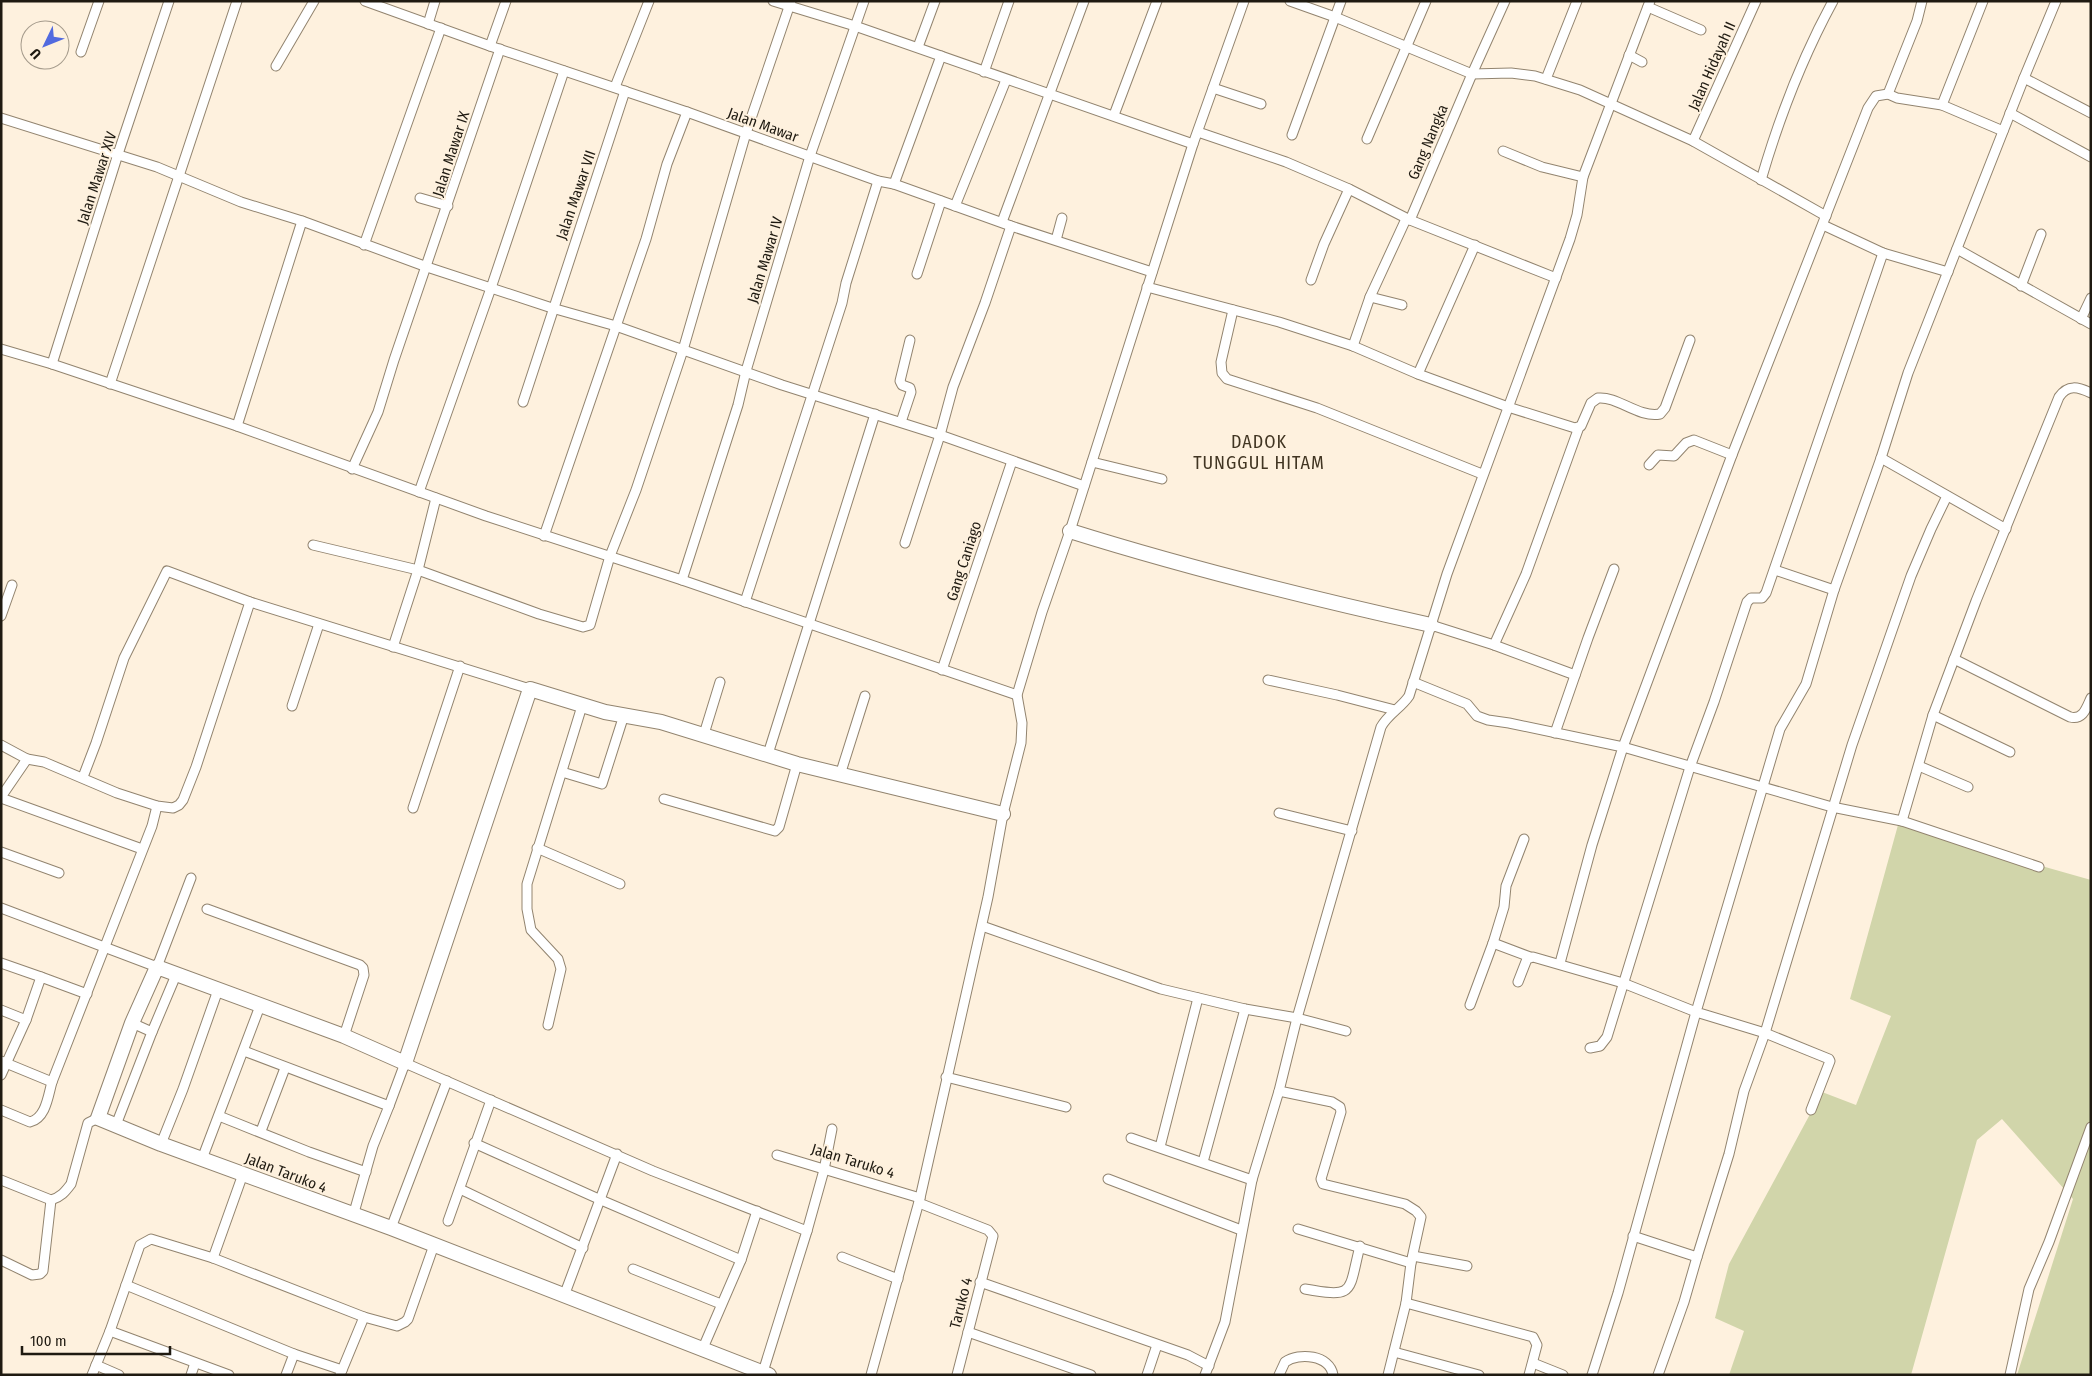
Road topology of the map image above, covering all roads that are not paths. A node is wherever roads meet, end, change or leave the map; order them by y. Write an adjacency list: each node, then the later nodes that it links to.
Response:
1 (99, 1): 37 (street)
2 (169, 1): 69 (street, Jalan Mawar XIV)
3 (237, 1): 72 (street)
4 (314, 1): 41 (street)
5 (365, 1): 29 (street, Jalan Mawar)
6 (435, 1): 29 (street)
7 (506, 1): 33 (street)
8 (650, 1): 48 (street)
9 (773, 1): 26 (street)
10 (864, 1): 30 (street, Jalan Mawar IV)
11 (935, 1): 34 (street)
12 (1009, 1): 43 (street)
13 (1084, 1): 51 (street)
14 (1157, 1): 59 (street)
15 (1244, 1): 49 (street)
16 (1290, 1): 28 (street)
17 (1341, 1): 28 (street)
18 (1426, 1): 35 (street)
19 (1506, 1): 44 (street, Gang Nangka)
20 (1577, 1): 46 (street)
21 (1756, 1): 66 (street, Jalan Hidayah II)
22 (1833, 1): 74 (street)
23 (1922, 1): 52 (street)
24 (1983, 1): 55 (street)
25 (2056, 1): 45 (street)
26 (791, 3): 30 (street); 63 (street)
27 (1649, 4): 32 (street); 38 (street)
28 (1335, 17): 35 (street); 64 (street)
29 (428, 24): 31 (street, Jalan Mawar)
30 (856, 26): 34 (street); 70 (street, Jalan Mawar IV)
31 (441, 28): 33 (street, Jalan Mawar); 89 (street)
32 (1702, 30)
33 (490, 46): 36 (street, Jalan Mawar)
34 (918, 47): 39 (street)
35 (1407, 47): 44 (street); 65 (street)
36 (500, 49): 42 (street, Jalan Mawar); 80 (street, Jalan Mawar IX)
37 (81, 52)
38 (1629, 55): 40 (street); 53 (street)
39 (941, 56): 43 (street); 76 (street)
40 (1642, 62)
41 (276, 66)
42 (564, 71): 48 (street, Jalan Mawar); 101 (street)
43 (984, 72): 47 (street)
44 (1472, 74): 46 (street); 83 (street, Gang Nangka)
45 (2024, 78): 57 (street); 58 (street)
46 (1546, 79): 53 (street)
47 (1006, 80): 51 (street); 81 (street)
48 (615, 88): 50 (street, Jalan Mawar)
49 (1213, 88): 54 (street); 61 (street)
50 (625, 91): 56 (street, Jalan Mawar); 105 (street, Jalan Mawar VII)
51 (1049, 94): 59 (street); 86 (street)
52 (1888, 94): 55 (street); 85 (street)
53 (1610, 102): 66 (street); 73 (street)
54 (1261, 104)
55 (1942, 105): 62 (street)
56 (687, 112): 63 (street, Jalan Mawar); 109 (street)
57 (2010, 113): 62 (street); 71 (street)
58 (2091, 113)
59 (1114, 114): 67 (street)
60 (1, 118): 69 (street)
61 (1198, 132): 67 (street); 77 (street)
62 (2004, 132): 91 (street)
63 (746, 133): 70 (street, Jalan Mawar); 114 (street)
64 (1292, 135)
65 (1367, 139)
66 (1693, 142): 74 (street)
67 (1193, 144): 94 (street)
68 (1503, 151): 73 (street)
69 (118, 154): 72 (street); 115 (street, Jalan Mawar XIV)
70 (810, 156): 75 (street, Jalan Mawar); 116 (street, Jalan Mawar IV)
71 (2091, 157)
72 (180, 177): 84 (street); 118 (street)
73 (1584, 177): 97 (street)
74 (1761, 180): 85 (street)
75 (878, 181): 76 (street, Jalan Mawar); 120 (street)
76 (894, 184): 79 (street, Jalan Mawar)
77 (1349, 189): 83 (street); 98 (street)
78 (420, 198): 80 (street)
79 (941, 200): 81 (street, Jalan Mawar); 96 (street)
80 (448, 206): 93 (street, Jalan Mawar IX)
81 (955, 206): 86 (street, Jalan Mawar)
82 (1062, 218): 88 (street)
83 (1408, 219): 90 (street); 102 (street, Gang Nangka)
84 (302, 221): 89 (street); 125 (street)
85 (1825, 221): 92 (street); 128 (street)
86 (1007, 224): 88 (street, Jalan Mawar); 127 (street)
87 (2041, 234): 99 (street)
88 (1056, 240): 94 (street, Jalan Mawar)
89 (364, 244): 93 (street)
90 (1475, 245): 97 (street); 117 (street)
91 (1957, 249): 95 (street); 99 (street)
92 (1883, 253): 95 (street); 148 (street)
93 (427, 267): 101 (street); 133 (street, Jalan Mawar IX)
94 (1152, 272): 100 (street)
95 (1948, 272): 129 (street)
96 (917, 274)
97 (1556, 278): 122 (street)
98 (1311, 280)
99 (2021, 286): 107 (street)
100 (1148, 287): 106 (street); 131 (street)
101 (491, 288): 105 (street); 137 (street)
102 (1370, 297): 104 (street); 112 (street, Gang Nangka)
103 (2091, 298): 107 (street)
104 (1402, 306)
105 (552, 308): 109 (street); 121 (street, Jalan Mawar VII)
106 (1233, 310): 112 (street); 134 (street)
107 (2081, 319): 108 (street)
108 (2091, 324)
109 (616, 326): 114 (street); 142 (street)
110 (910, 340): 124 (street)
111 (1690, 340): 126 (street)
112 (1353, 346): 117 (street)
113 (1, 349): 115 (street)
114 (683, 350): 116 (street); 145 (street)
115 (52, 364): 118 (street)
116 (746, 371): 120 (street); 149 (street, Jalan Mawar IV)
117 (1418, 374): 122 (street)
118 (110, 384): 125 (street)
119 (2091, 393): 140 (street)
120 (811, 394): 123 (street); 153 (street)
121 (522, 402)
122 (1508, 408): 126 (street); 134 (street)
123 (875, 414): 124 (street); 156 (street)
124 (901, 422): 127 (street)
125 (236, 426): 133 (street)
126 (1579, 427): 158 (street)
127 (940, 435): 130 (street); 143 (street)
128 (1732, 455): 132 (street); 179 (street)
129 (1881, 458): 138 (street); 151 (street)
130 (1012, 461): 136 (street); 162 (street, Gang Caniago)
131 (1092, 462): 135 (street); 136 (street)
132 (1649, 465)
133 (352, 468): 137 (street)
134 (1482, 474): 157 (street)
135 (1162, 479)
136 (1084, 486): 141 (street)
137 (419, 492): 139 (street)
138 (1947, 496): 140 (street); 194 (street)
139 (436, 498): 142 (street); 147 (street)
140 (2006, 529): 160 (street)
141 (1070, 531): 157 (street); 168 (street)
142 (544, 536): 145 (street)
143 (906, 543)
144 (313, 545): 147 (street)
145 (610, 556): 147 (street); 149 (street)
146 (1614, 569): 163 (street)
147 (418, 570): 159 (street)
148 (1776, 570): 151 (street); 185 (street)
149 (682, 580): 153 (street)
150 (12, 585): 154 (street)
151 (1834, 590): 189 (street)
152 (250, 602): 155 (street); 188 (street); 193 (street)
153 (745, 602): 156 (street)
154 (1, 616)
155 (319, 624): 159 (street); 171 (street)
156 (810, 624): 162 (street); 181 (street)
157 (1431, 625): 158 (street); 166 (street)
158 (1494, 645): 163 (street)
159 (393, 647): 161 (street)
160 (1954, 659): 170 (street); 175 (street)
161 (460, 666): 167 (street); 195 (street)
162 (942, 670): 168 (street)
163 (1575, 675): 176 (street)
164 (1268, 680): 173 (street)
165 (720, 682): 177 (street)
166 (1413, 682): 173 (street); 176 (street)
167 (530, 690): 172 (street); 240 (street)
168 (1016, 695): 197 (street)
169 (865, 696): 187 (street)
170 (2091, 698)
171 (292, 706)
172 (582, 706): 174 (street); 186 (street)
173 (1395, 710): 199 (street)
174 (624, 715): 177 (street); 186 (street)
175 (1933, 715): 180 (street); 184 (street)
176 (1555, 733): 179 (street)
177 (704, 734): 181 (street)
178 (1, 745): 182 (street)
179 (1623, 747): 185 (street); 215 (street)
180 (2010, 752)
181 (768, 754): 183 (street)
182 (27, 759): 188 (street); 191 (street)
183 (797, 764): 187 (street); 192 (street)
184 (1919, 766): 190 (street); 198 (street)
185 (1690, 767): 189 (street); 220 (street)
186 (562, 772): 202 (street)
187 (840, 775): 197 (street)
188 (83, 777): 193 (street)
189 (1762, 786): 194 (street); 228 (street)
190 (1968, 787)
191 (1, 798): 201 (street)
192 (664, 799)
193 (157, 806): 201 (street)
194 (1832, 807): 198 (street); 235 (street)
195 (414, 808)
196 (1279, 813): 199 (street)
197 (1003, 814): 210 (street)
198 (1902, 821): 204 (street)
199 (1352, 831): 229 (street)
200 (1524, 839): 211 (street)
201 (142, 848): 212 (street)
202 (537, 848): 207 (street); 232 (street)
203 (1, 852): 205 (street)
204 (2038, 867)
205 (59, 872)
206 (191, 878): 216 (street)
207 (620, 884)
208 (1, 908): 212 (street)
209 (208, 909): 236 (street)
210 (982, 926): 223 (street); 243 (street)
211 (1493, 943): 213 (street); 225 (street)
212 (105, 947): 216 (street); 222 (street)
213 (1530, 957): 215 (street); 219 (street)
214 (1, 963): 218 (street)
215 (1560, 964): 220 (street)
216 (157, 967): 217 (street); 231 (street)
217 (176, 975): 221 (street); 234 (street)
218 (41, 978): 222 (street); 230 (street)
219 (1518, 982)
220 (1623, 983): 228 (street); 237 (street)
221 (218, 990): 224 (street); 260 (street)
222 (88, 994): 244 (street)
223 (1198, 998): 226 (street); 261 (street)
224 (260, 1006): 236 (street); 238 (street)
225 (1470, 1006)
226 (1245, 1009): 229 (street); 265 (street)
227 (1, 1010): 230 (street)
228 (1696, 1012): 235 (street); 283 (street)
229 (1297, 1018): 233 (street); 246 (street)
230 (26, 1020): 239 (street)
231 (132, 1023): 234 (street); 253 (street)
232 (548, 1025)
233 (1346, 1031)
234 (152, 1032): 254 (street)
235 (1764, 1033): 251 (street); 288 (street)
236 (344, 1036): 240 (street)
237 (1590, 1048)
238 (244, 1051): 241 (street); 252 (street)
239 (4, 1062): 242 (street); 244 (street)
240 (405, 1063): 245 (street); 248 (street)
241 (285, 1068): 248 (street); 257 (street)
242 (1, 1075)
243 (946, 1077): 249 (street); 275 (street)
244 (52, 1082): 250 (street)
245 (447, 1082): 247 (street); 279 (street)
246 (1279, 1090): 271 (street); 293 (street)
247 (491, 1100): 259 (street); 262 (street)
248 (389, 1106): 267 (street)
249 (1066, 1106)
250 (1, 1110)
251 (1811, 1110)
252 (219, 1116): 257 (street); 264 (street)
253 (98, 1118): 254 (street, Jalan Taruko 4); 273 (street)
254 (116, 1125): 260 (street, Jalan Taruko 4)
255 (2091, 1127): 333 (street)
256 (832, 1129): 266 (street)
257 (261, 1131): 267 (street)
258 (1131, 1138): 261 (street)
259 (474, 1143): 272 (street); 274 (street)
260 (161, 1144): 264 (street, Jalan Taruko 4)
261 (1160, 1147): 265 (street)
262 (617, 1154): 274 (street); 276 (street)
263 (777, 1155): 266 (street, Jalan Taruko 4)
264 (202, 1159): 268 (street, Jalan Taruko 4)
265 (1203, 1162): 271 (street)
266 (824, 1170): 275 (street, Jalan Taruko 4); 282 (street)
267 (366, 1172): 277 (street)
268 (243, 1174): 277 (street, Jalan Taruko 4); 289 (street)
269 (1108, 1179): 281 (street)
270 (1, 1180): 273 (street)
271 (1252, 1180): 281 (street)
272 (460, 1189): 278 (street); 287 (street)
273 (52, 1200): 291 (street)
274 (601, 1200): 287 (street); 292 (street)
275 (920, 1201): 284 (street, Jalan Taruko 4); 296 (street)
276 (757, 1211): 282 (street); 292 (street)
277 (353, 1216): 279 (street, Jalan Taruko 4)
278 (448, 1221)
279 (391, 1228): 285 (street, Jalan Taruko 4)
280 (1298, 1229): 286 (street)
281 (1241, 1230): 313 (street)
282 (807, 1231): 315 (street)
283 (1633, 1236): 288 (street); 331 (street)
284 (993, 1238): 297 (street, Taruko 4)
285 (434, 1245): 300 (street, Jalan Taruko 4); 303 (street)
286 (1360, 1246): 293 (street); 299 (street)
287 (582, 1248): 300 (street)
288 (1697, 1257): 332 (street)
289 (213, 1258): 298 (street); 303 (street)
290 (842, 1258): 296 (street)
291 (1, 1260)
292 (741, 1260): 302 (street)
293 (1412, 1260): 294 (street); 301 (street)
294 (1467, 1266)
295 (632, 1269): 302 (street)
296 (898, 1279): 321 (street)
297 (980, 1282): 305 (street, Taruko 4); 306 (street)
298 (126, 1285): 304 (street); 309 (street)
299 (1305, 1288)
300 (564, 1296): 307 (street, Jalan Taruko 4)
301 (1406, 1303): 308 (street); 311 (street)
302 (721, 1304): 307 (street)
303 (364, 1317): 314 (street)
304 (110, 1331): 310 (street); 312 (street)
305 (968, 1332): 322 (street, Taruko 4); 323 (street)
306 (1157, 1345): 313 (street); 324 (street)
307 (704, 1348): 315 (street, Jalan Taruko 4)
308 (1394, 1352): 327 (street); 328 (street)
309 (294, 1354): 314 (street); 320 (street)
310 (195, 1363): 318 (street); 319 (street)
311 (1533, 1363): 329 (street); 330 (street)
312 (96, 1364): 316 (street); 317 (street)
313 (1207, 1370)
314 (341, 1372)
315 (766, 1374)
316 (92, 1375)
317 (119, 1375)
318 (191, 1375)
319 (229, 1375)
320 (286, 1375)
321 (871, 1375)
322 (957, 1375)
323 (1091, 1375)
324 (1147, 1375)
325 (1279, 1375): 326 (street)
326 (1333, 1375)
327 (1388, 1375)
328 (1479, 1375)
329 (1529, 1375)
330 (1563, 1375)
331 (1592, 1375)
332 (1658, 1375)
333 (2010, 1375)

